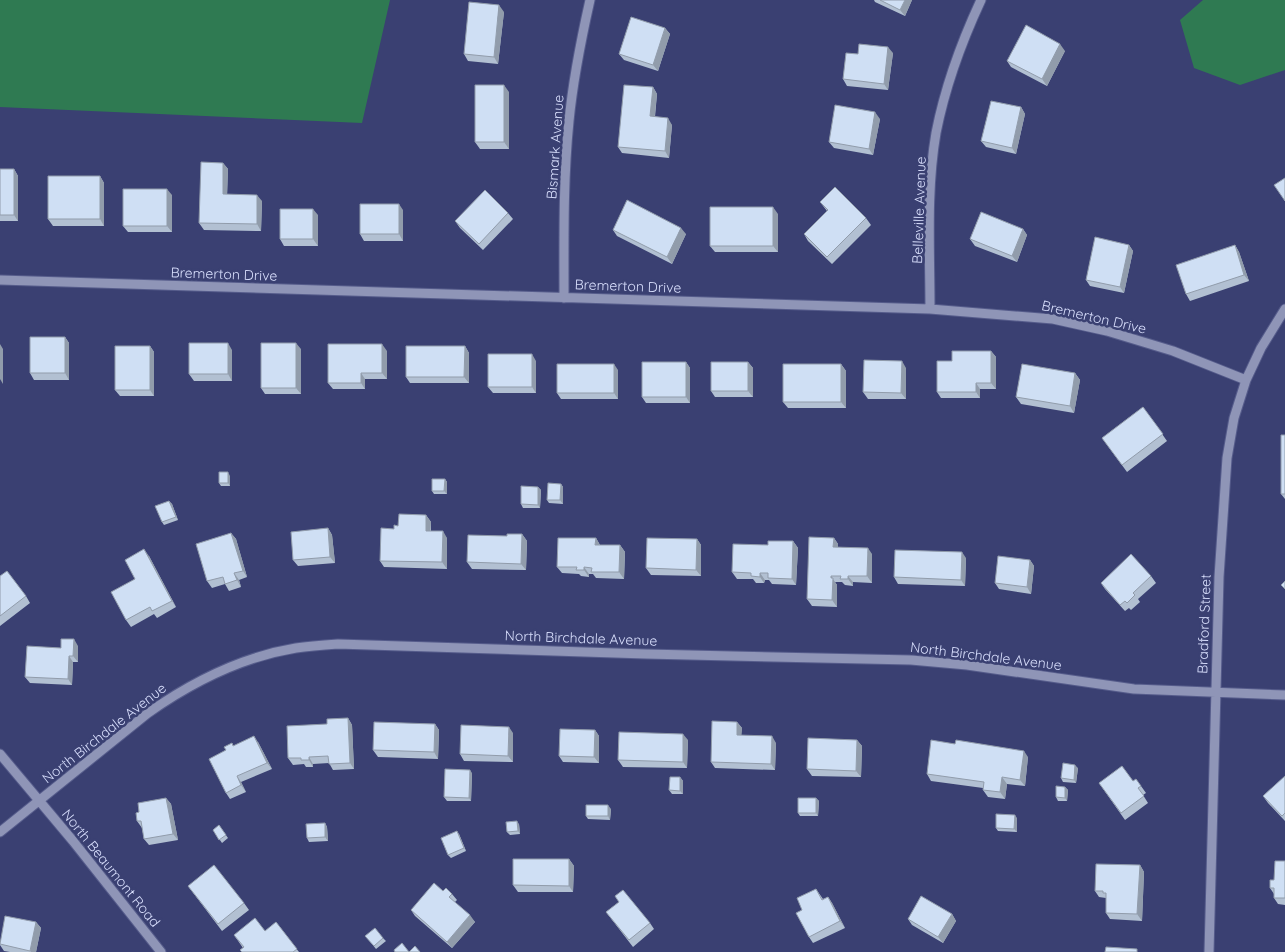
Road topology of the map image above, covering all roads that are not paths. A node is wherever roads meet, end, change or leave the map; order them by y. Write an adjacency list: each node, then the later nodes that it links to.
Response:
1 (590, 0): 4 (street, Bismark Avenue)
2 (981, 0): 5 (street, Belleville Avenue)
3 (0, 280): 4 (street, Bremerton Drive)
4 (564, 298): 5 (street, Bremerton Drive)
5 (930, 309): 7 (street, Bremerton Drive)
6 (1285, 309): 7 (street, Bradford Street)
7 (1246, 380): 8 (street, Bradford Street)
8 (1216, 692): 9 (street, North Birchdale Avenue); 11 (street, North Birchdale Avenue); 14 (street, Bradford Street)
9 (1285, 695)
10 (0, 754): 11 (street, North Beaumont Road)
11 (39, 800): 12 (street, North Birchdale Avenue); 13 (street, North Beaumont Road)
12 (0, 832)
13 (161, 952)
14 (1209, 952)

